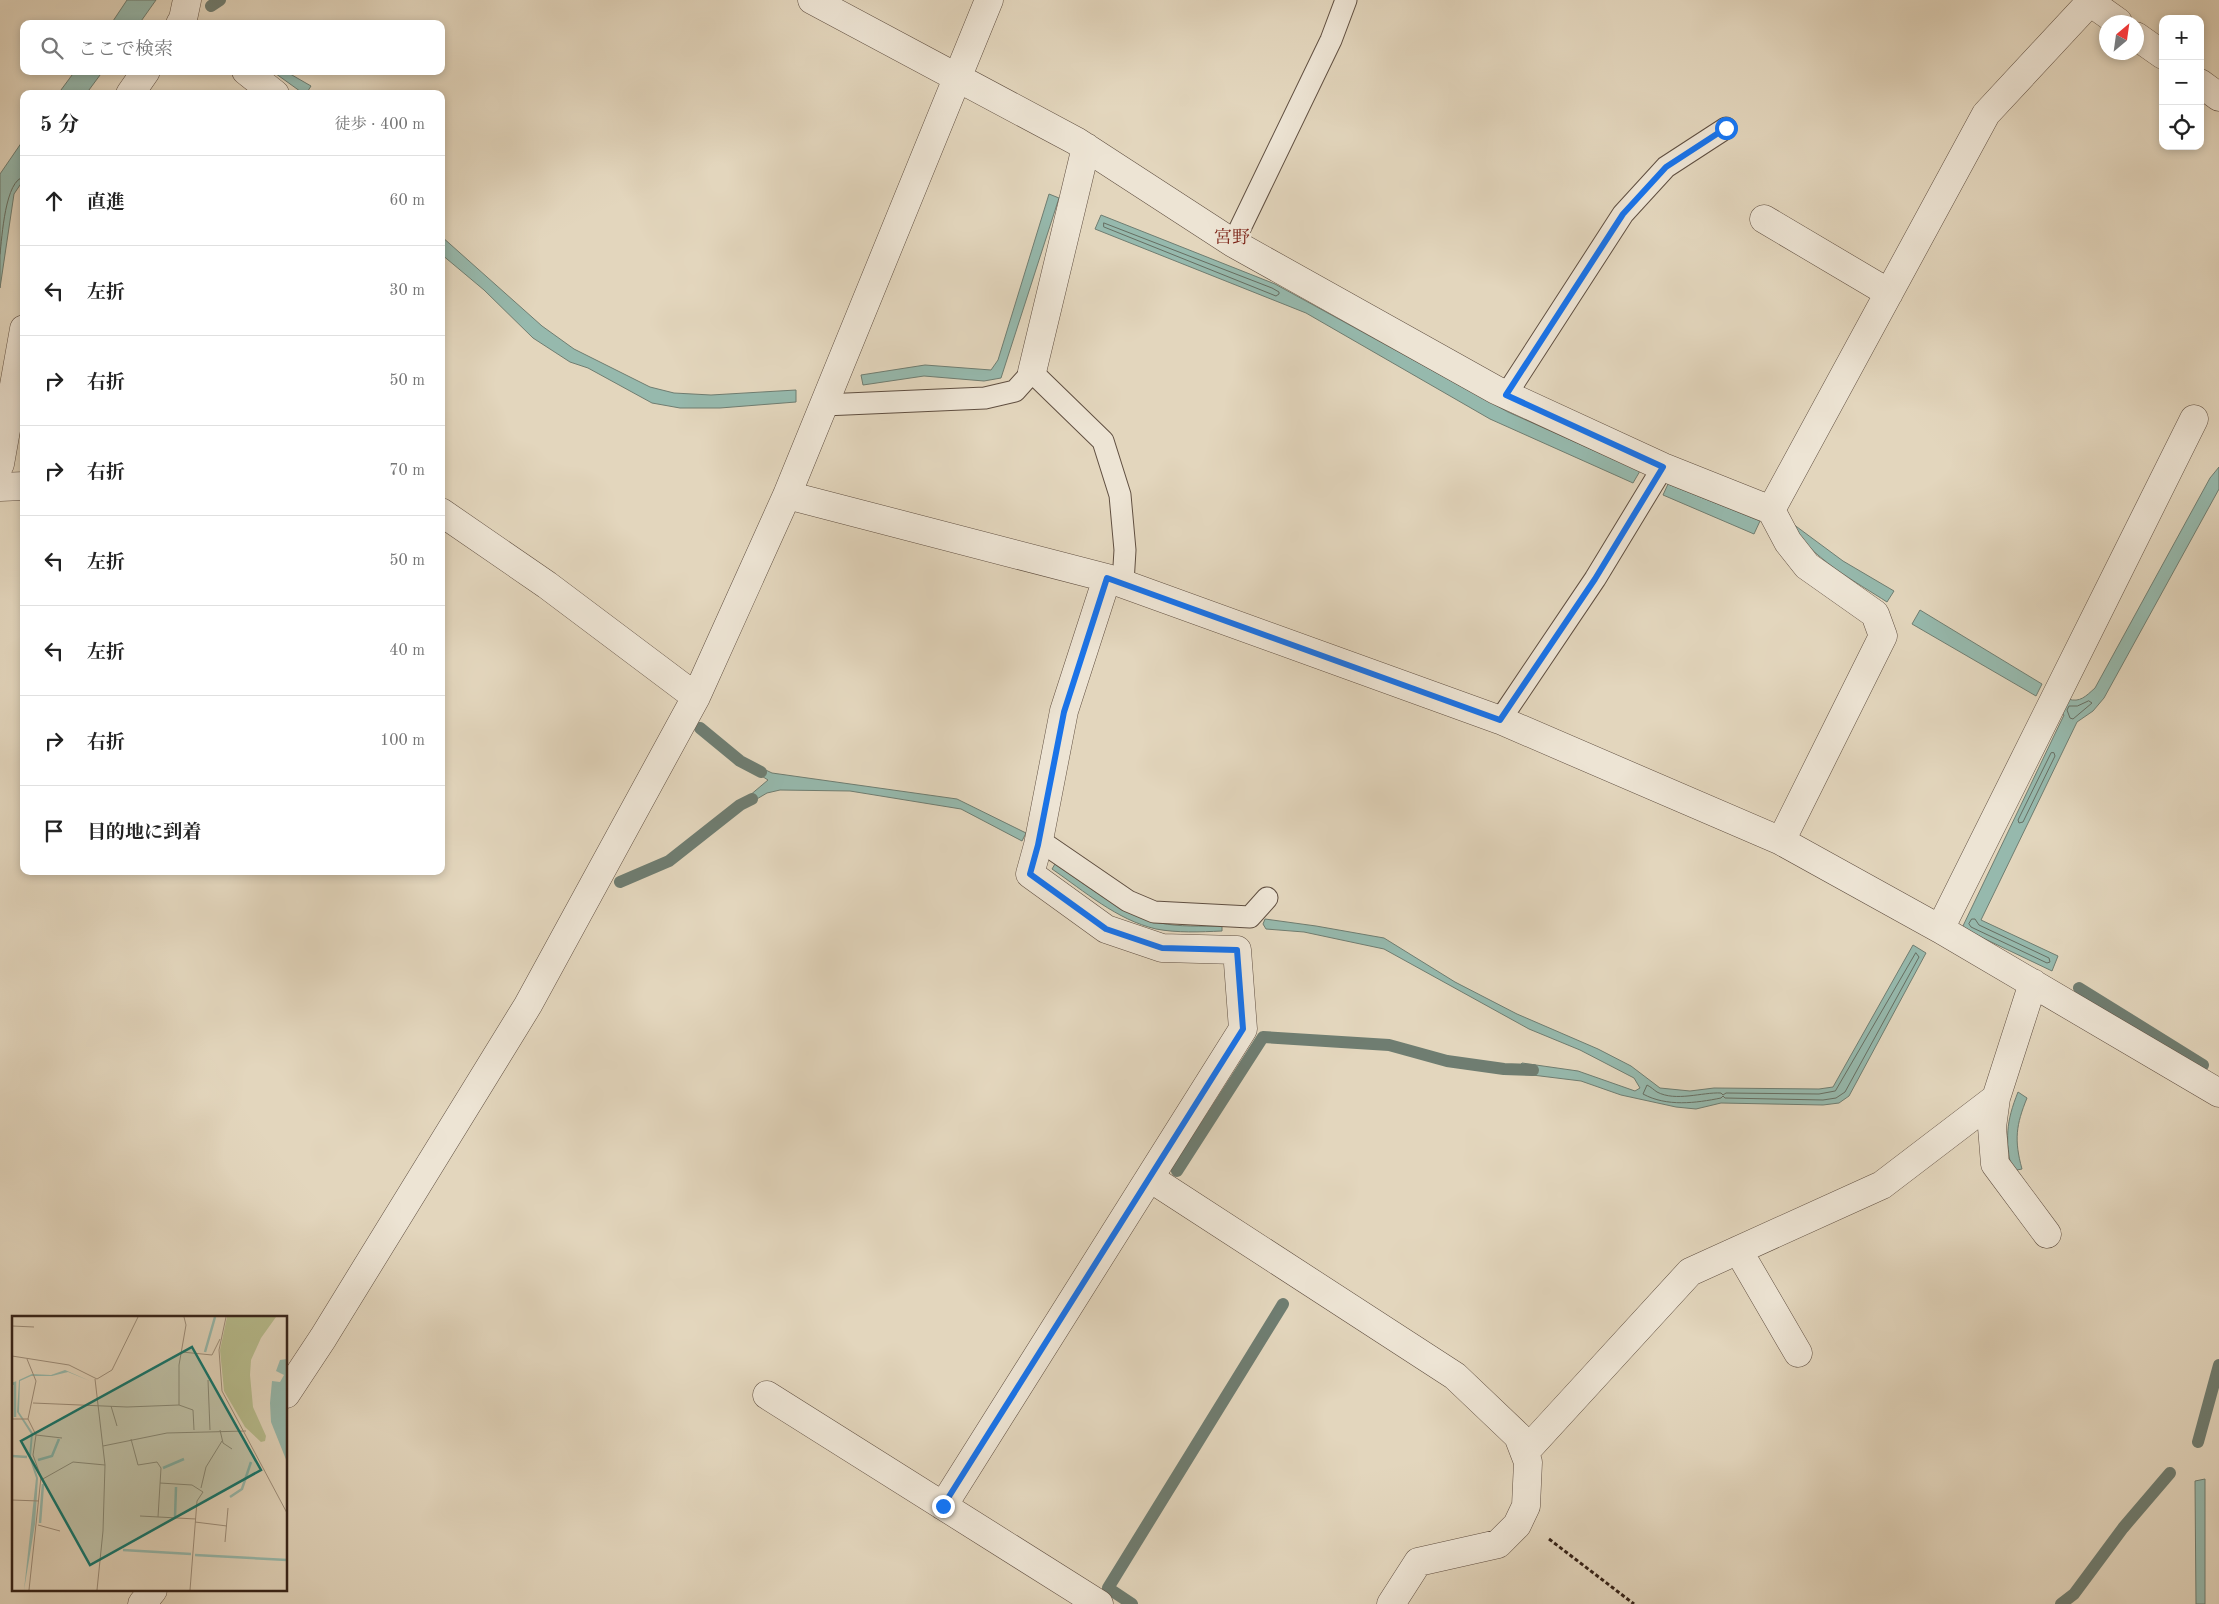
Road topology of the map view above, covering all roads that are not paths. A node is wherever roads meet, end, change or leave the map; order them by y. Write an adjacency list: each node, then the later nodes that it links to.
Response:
1 (812, 0): 10 (street)
2 (989, 0): 10 (street)
3 (1346, 0): 18 (lane)
4 (2091, 1): 5 (street); 19 (street)
5 (2109, 15)
6 (2144, 42): 7 (street)
7 (2159, 52)
8 (143, 75): 12 (street)
9 (251, 75): 13 (street)
10 (956, 79): 16 (street); 23 (street)
11 (2204, 86): 14 (street)
12 (133, 90)
13 (270, 90)
14 (2219, 96)
15 (1726, 128): 22 (lane)
16 (1086, 147): 18 (street); 21 (street)
17 (1764, 219): 19 (street)
18 (1233, 243): 22 (street)
19 (1889, 293): 30 (street)
20 (20, 352): 25 (street)
21 (1032, 372): 23 (lane); 32 (lane)
22 (1506, 395): 26 (street)
23 (824, 405): 29 (street)
24 (2194, 419): 38 (street)
25 (0, 464)
26 (1663, 467): 30 (street); 34 (lane)
27 (20, 486): 28 (street)
28 (0, 487)
29 (787, 496): 32 (street); 33 (street)
30 (1771, 510): 36 (street)
31 (445, 515): 33 (street)
32 (1115, 581): 34 (street); 35 (street)
33 (696, 697): 46 (street)
34 (1500, 720): 36 (street)
35 (1039, 840): 37 (lane); 42 (street)
36 (1782, 841): 38 (street)
37 (1267, 898)
38 (1940, 929): 39 (street)
39 (2033, 983): 40 (street); 41 (street)
40 (2219, 1093)
41 (1996, 1098): 43 (street); 44 (street)
42 (1150, 1178): 48 (street); 49 (street)
43 (2048, 1234)
44 (1738, 1250): 45 (street); 48 (street)
45 (1798, 1353)
46 (288, 1391)
47 (767, 1395): 49 (street)
48 (1525, 1452): 53 (street)
49 (943, 1506): 52 (street)
50 (151, 1592): 51 (street)
51 (142, 1604)
52 (1099, 1604)
53 (1391, 1604)

